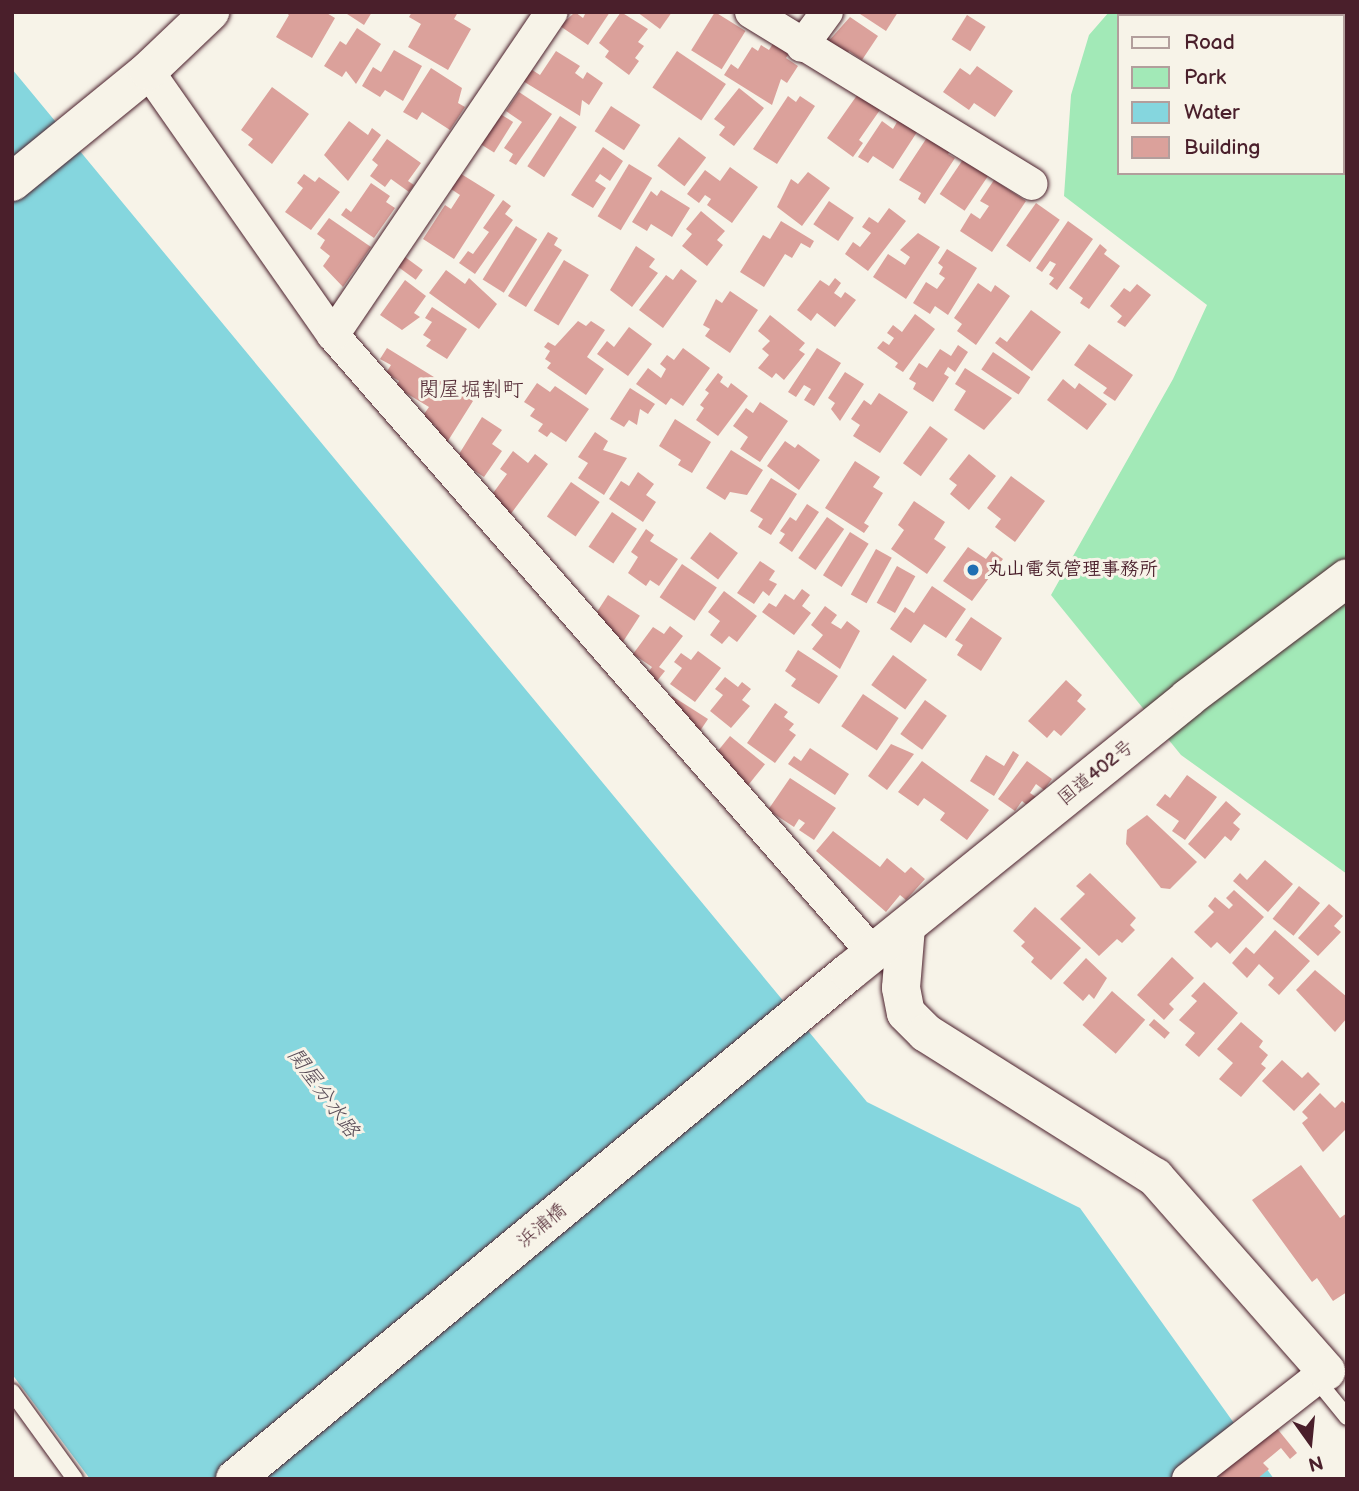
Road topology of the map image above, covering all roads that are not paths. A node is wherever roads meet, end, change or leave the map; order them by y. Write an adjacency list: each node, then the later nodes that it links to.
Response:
1 (210, 12): 6 (main road)
2 (552, 12): 9 (street)
3 (751, 12): 5 (street)
4 (827, 12): 5 (street)
5 (802, 46): 8 (street)
6 (140, 78): 7 (main road); 9 (street)
7 (12, 182)
8 (1032, 184)
9 (333, 335): 12 (street)
10 (1347, 578): 11 (main road, 国道402号)
11 (906, 927): 12 (main road, 国道402号); 13 (main road)
12 (861, 963): 17 (main road, 浜浦橋)
13 (1321, 1375): 15 (lane); 18 (street)
14 (12, 1392): 16 (lane)
15 (1347, 1417)
16 (75, 1479)
17 (235, 1479)
18 (1188, 1479)

